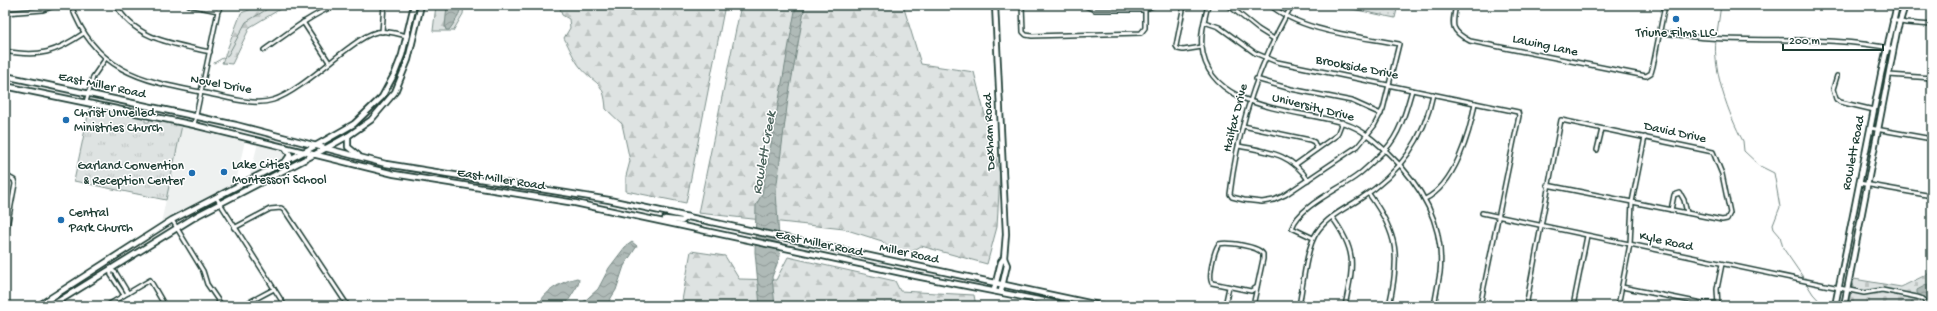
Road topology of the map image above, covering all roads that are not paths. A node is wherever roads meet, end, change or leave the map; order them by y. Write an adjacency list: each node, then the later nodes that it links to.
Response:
1 (57, 5): 25 (street)
2 (71, 5): 34 (street, Novel Drive)
3 (116, 5): 43 (street)
4 (189, 5): 24 (street)
5 (222, 5): 24 (street)
6 (336, 5): 28 (street)
7 (384, 5): 32 (street)
8 (414, 5): 35 (main road)
9 (421, 5): 36 (main road)
10 (995, 5): 121 (main road, Dexham Road)
11 (1022, 5): 23 (street)
12 (1084, 5): 23 (street)
13 (1155, 5): 23 (street)
14 (1184, 5): 38 (street)
15 (1208, 5): 29 (street)
16 (1228, 5): 37 (street)
17 (1270, 5): 26 (street)
18 (1292, 5): 26 (street, Hailfax Drive)
19 (1456, 5): 33 (street, Lawing Lane)
20 (1665, 5): 33 (street)
21 (1896, 5): 27 (main road, Rowlett Road)
22 (1905, 5): 30 (main road, Rowlett Road)
23 (1145, 9)
24 (218, 11): 43 (street)
25 (5, 12)
26 (1286, 16): 37 (street, Hailfax Drive); 53 (street)
27 (1892, 20): 30 (street); 39 (main road, Rowlett Road)
28 (303, 22): 41 (street); 46 (street)
29 (1204, 22): 38 (street); 45 (street, Brookside Drive)
30 (1900, 22): 31 (street); 40 (main road, Rowlett Road)
31 (1932, 25)
32 (382, 32): 35 (street, Novel Drive); 46 (street, Novel Drive)
33 (1660, 32): 39 (street)
34 (84, 33): 42 (street); 44 (street, Novel Drive)
35 (407, 36): 36 (main road); 76 (main road)
36 (413, 37): 72 (main road)
37 (1274, 39): 45 (street, Hailfax Drive)
38 (1202, 47): 60 (street, University Drive)
39 (1886, 47): 40 (street); 63 (main road, Rowlett Road)
40 (1894, 49): 47 (main road, Rowlett Road)
41 (264, 50)
42 (5, 51)
43 (210, 52): 57 (street)
44 (106, 58): 57 (street, Novel Drive); 58 (street)
45 (1265, 58): 52 (street, Hailfax Drive); 53 (street, Brookside Drive)
46 (328, 62): 57 (street, Novel Drive)
47 (1889, 75): 51 (street); 71 (main road, Rowlett Road)
48 (5, 76): 50 (main road, East Miller Road)
49 (1837, 76): 63 (street)
50 (13, 78): 55 (main road); 58 (main road, East Miller Road)
51 (1932, 78)
52 (1256, 79): 60 (street, Hailfax Drive); 64 (street)
53 (1390, 85): 56 (street, Brookside Drive); 64 (street)
54 (5, 86): 55 (main road, East Miller Road)
55 (12, 87): 61 (main road, East Miller Road)
56 (1412, 90): 59 (street, Brookside Drive); 81 (street)
57 (202, 92): 65 (street)
58 (88, 94): 61 (street); 65 (main road, East Miller Road)
59 (1433, 94): 62 (street, Brookside Drive); 88 (street)
60 (1248, 100): 66 (street, University Drive); 68 (street, Hailfax Drive)
61 (86, 102): 67 (main road, East Miller Road)
62 (1475, 103): 101 (street); 109 (street, Brookside Drive)
63 (1874, 110): 69 (main road, Rowlett Road)
64 (1381, 114): 73 (street)
65 (196, 117): 67 (street); 76 (main road, East Miller Road)
66 (1342, 122): 73 (street, University Drive); 80 (street)
67 (194, 125): 77 (main road, East Miller Road)
68 (1243, 126): 78 (street, Hailfax Drive); 80 (street)
69 (1870, 128): 71 (street); 95 (main road, Rowlett Road)
70 (1602, 129): 74 (street, David Drive); 82 (street); 96 (street, David Drive)
71 (1878, 130): 75 (street); 97 (main road, Rowlett Road)
72 (348, 136): 79 (main road); 85 (main road)
73 (1367, 136): 81 (street, University Drive); 94 (street)
74 (1645, 137): 102 (street); 108 (street, David Drive)
75 (1932, 139)
76 (317, 145): 79 (main road, East Miller Road); 83 (main road)
77 (283, 146): 83 (main road, East Miller Road); 86 (main road)
78 (1239, 146): 87 (street); 94 (street, Hailfax Drive)
79 (326, 148): 84 (main road); 85 (main road, East Miller Road)
80 (1317, 149): 87 (street)
81 (1385, 150): 88 (street, University Drive); 119 (street)
82 (1597, 150)
83 (306, 151): 84 (main road, East Miller Road); 86 (main road)
84 (316, 154): 92 (main road); 93 (main road, East Miller Road)
85 (361, 158): 89 (main road, East Miller Road)
86 (286, 162): 90 (main road)
87 (1295, 165): 94 (street)
88 (1400, 165): 98 (street); 101 (street, University Drive)
89 (426, 171): 93 (main road); 104 (main road, East Miller Road)
90 (266, 172): 92 (main road); 100 (main road)
91 (5, 176): 117 (street)
92 (269, 177): 103 (main road)
93 (425, 180): 106 (main road, East Miller Road)
94 (1308, 180)
95 (1859, 183): 97 (street); 130 (main road, Rowlett Road)
96 (1547, 185): 102 (street); 114 (street)
97 (1867, 185): 99 (street); 132 (main road, Rowlett Road)
98 (1369, 194): 110 (street); 154 (street)
99 (1932, 196)
100 (216, 198): 103 (street); 112 (main road)
101 (1425, 198): 155 (street, University Drive)
102 (1632, 202): 105 (street); 120 (street)
103 (219, 203): 115 (main road); 116 (street)
104 (623, 204): 106 (main road); 111 (main road, East Miller Road)
105 (1671, 210): 108 (street); 108 (street)
106 (621, 212): 113 (main road, East Miller Road)
107 (1482, 213): 109 (street, Kyle Road)
108 (1687, 213)
109 (1498, 216): 114 (street, Kyle Road); 156 (street)
110 (1332, 217): 119 (street); 153 (street)
111 (687, 218): 113 (main road); 125 (main road, Miller Road)
112 (172, 220): 115 (street); 122 (main road)
113 (658, 220): 134 (main road, East Miller Road)
114 (1541, 225): 118 (street, Kyle Road); 157 (street)
115 (177, 227): 124 (main road); 144 (street)
116 (234, 228): 131 (street); 147 (street)
117 (5, 236)
118 (1587, 236): 120 (street, Kyle Road); 158 (street)
119 (1313, 238): 152 (street)
120 (1630, 244): 123 (street, Kyle Road); 129 (street)
121 (1004, 258): 125 (main road, Dexham Road); 126 (main road, Dexham Road)
122 (106, 262): 124 (main road); 133 (main road)
123 (1722, 264): 130 (street, Kyle Road); 139 (street)
124 (110, 269): 136 (street); 137 (street); 138 (main road)
125 (996, 282): 126 (main road, Miller Road); 134 (main road, Dexham Road)
126 (1003, 284): 135 (main road, Dexham Road); 149 (main road, Miller Road)
127 (1229, 287): 128 (street); 128 (street); 150 (street)
128 (1257, 287): 151 (street)
129 (1622, 287): 139 (street); 159 (street)
130 (1838, 287): 132 (street, Kyle Road); 160 (main road, Rowlett Road)
131 (274, 289): 145 (street); 146 (street)
132 (1847, 289): 161 (main road, Rowlett Road); 162 (street, Kyle Road)
133 (63, 290): 138 (main road); 140 (main road)
134 (994, 290): 135 (main road)
135 (1001, 291): 148 (main road)
136 (128, 293): 137 (street); 143 (street)
137 (124, 295): 142 (street)
138 (67, 296): 141 (main road)
139 (1717, 304)
140 (38, 306)
141 (51, 306)
142 (106, 306)
143 (165, 306)
144 (222, 306)
145 (242, 306)
146 (285, 306)
147 (348, 306)
148 (1069, 306)
149 (1102, 306)
150 (1225, 306)
151 (1253, 306)
152 (1299, 306)
153 (1345, 306)
154 (1389, 306)
155 (1434, 306)
156 (1480, 306)
157 (1526, 306)
158 (1573, 306)
159 (1618, 306)
160 (1835, 306)
161 (1844, 306)
162 (1929, 306)

